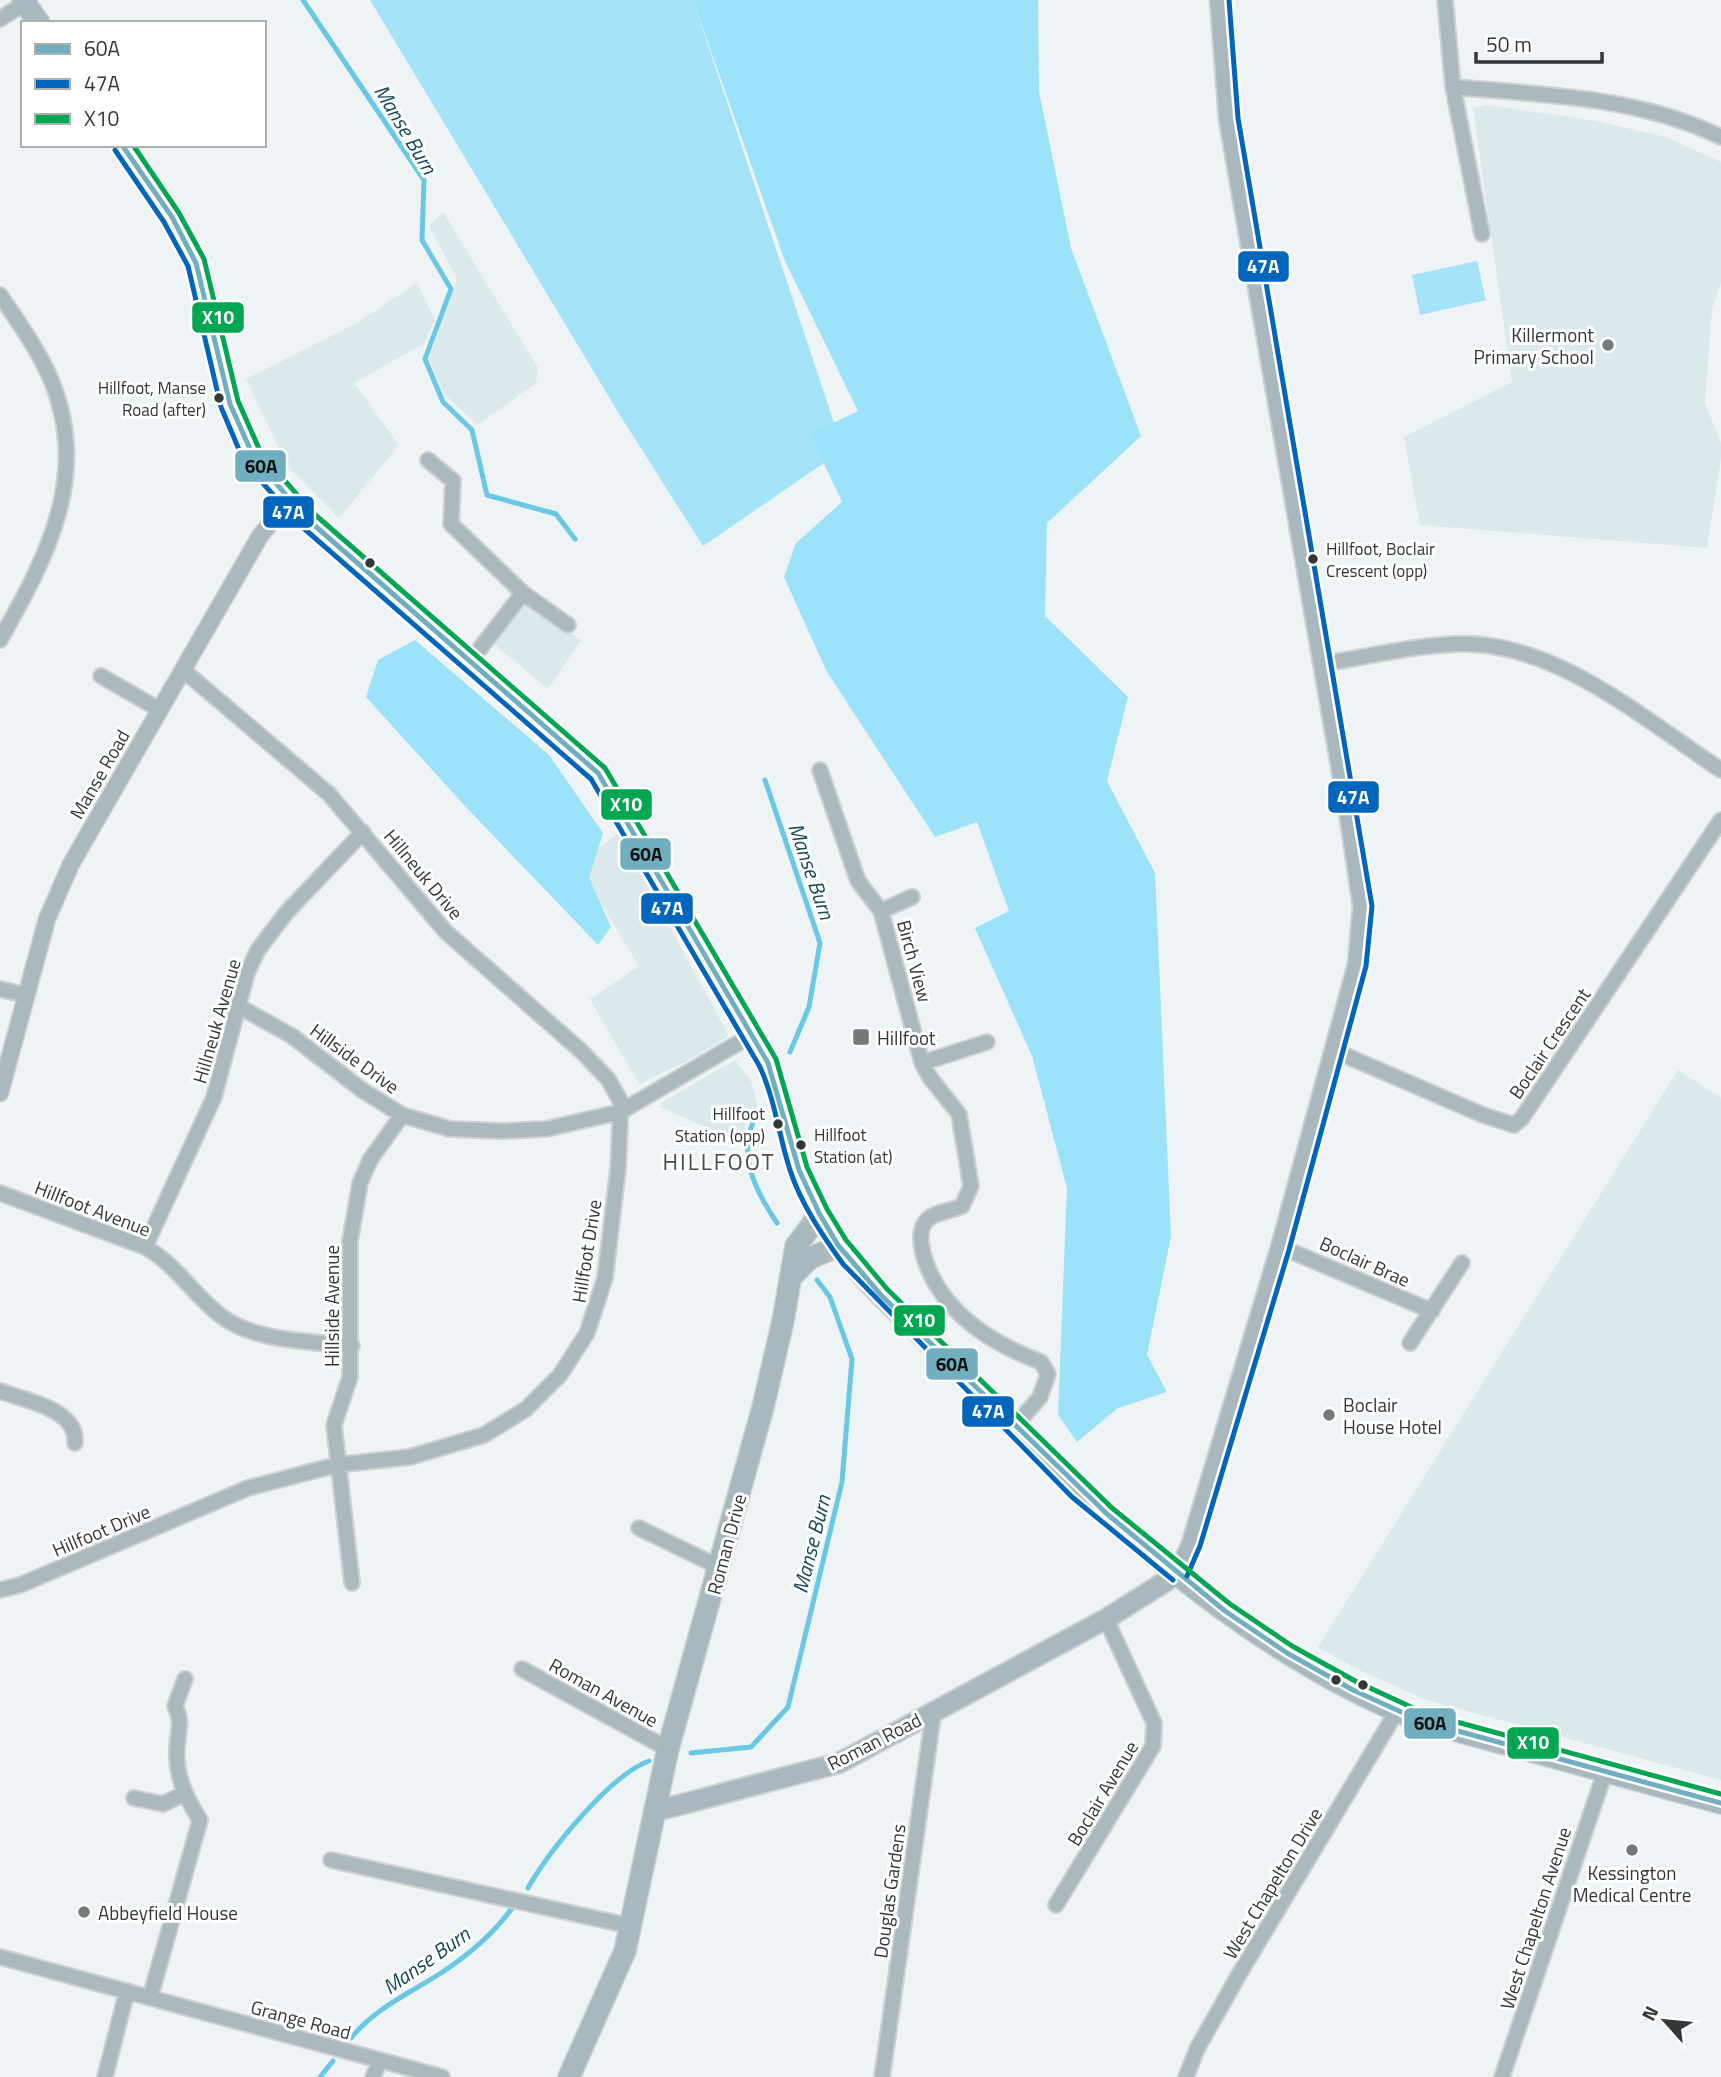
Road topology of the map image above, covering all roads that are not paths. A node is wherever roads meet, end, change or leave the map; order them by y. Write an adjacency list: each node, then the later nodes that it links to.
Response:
1 (1220, 0): 18 (main road)
2 (1445, 0): 6 (street)
3 (24, 2): 4 (street); 5 (main road)
4 (0, 19)
5 (38, 21)
6 (1453, 87): 7 (street); 9 (street)
7 (1721, 137)
8 (123, 147): 12 (main road)
9 (1482, 234)
10 (0, 295): 14 (street)
11 (428, 460): 13 (street)
12 (289, 501): 17 (main road); 19 (street, Manse Road)
13 (523, 593): 15 (street); 17 (street)
14 (5, 619): 16 (street)
15 (568, 625)
16 (0, 640)
17 (471, 660): 31 (main road)
18 (1323, 664): 23 (street); 33 (main road)
19 (183, 670): 21 (street, Manse Road); 25 (street, Hillneuk Drive)
20 (101, 676): 21 (street)
21 (160, 710): 29 (street, Manse Road)
22 (820, 770): 27 (street, Birch View)
23 (1721, 770)
24 (1721, 820): 33 (street, Boclair Crescent)
25 (363, 832): 30 (street, Hillneuk Avenue); 36 (street, Hillneuk Drive)
26 (912, 897): 27 (street, Birch View)
27 (881, 911): 34 (street, Birch View)
28 (0, 989): 29 (street)
29 (25, 995): 35 (street, Manse Road)
30 (238, 1006): 37 (street, Hillside Drive); 40 (street, Hillneuk Avenue)
31 (752, 1035): 36 (street); 39 (main road)
32 (987, 1042): 34 (street)
33 (1335, 1051): 41 (main road)
34 (922, 1063): 49 (street, Birch View)
35 (0, 1093)
36 (620, 1112): 37 (street, Hillside Drive); 51 (street, Hillfoot Drive)
37 (402, 1115): 47 (street, Hillside Avenue)
38 (0, 1193): 40 (street, Hillfoot Avenue)
39 (820, 1214): 42 (main road); 44 (main road, Roman Drive)
40 (145, 1247): 47 (street, Hillfoot Avenue)
41 (1281, 1247): 45 (street, Boclair Brae); 54 (main road)
42 (844, 1252): 44 (main road); 49 (main road)
43 (1462, 1263): 45 (street)
44 (792, 1277): 53 (main road, Roman Drive)
45 (1432, 1311): 46 (street)
46 (1410, 1343)
47 (352, 1346): 51 (street, Hillside Avenue)
48 (0, 1391): 50 (street)
49 (1014, 1427): 54 (main road)
50 (75, 1443)
51 (337, 1465): 55 (street); 56 (street, Hillfoot Drive)
52 (639, 1528): 53 (street)
53 (719, 1567): 62 (main road, Roman Drive)
54 (1179, 1573): 57 (main road, Roman Road); 61 (main road)
55 (352, 1583)
56 (0, 1590)
57 (1106, 1619): 60 (main road, Roman Road); 69 (street, Boclair Avenue)
58 (522, 1669): 62 (street, Roman Avenue)
59 (185, 1679): 64 (street)
60 (934, 1709): 67 (main road, Roman Road); 79 (street, Douglas Gardens)
61 (1397, 1711): 63 (main road); 80 (street, West Chapelton Drive)
62 (668, 1749): 67 (main road, Roman Drive)
63 (1605, 1772): 66 (main road); 81 (street, West Chapelton Avenue)
64 (184, 1794): 65 (street); 73 (street)
65 (134, 1798)
66 (1721, 1803)
67 (656, 1811): 70 (main road)
68 (331, 1860): 70 (street)
69 (1056, 1905)
70 (630, 1926): 78 (main road)
71 (0, 1957): 72 (street, Grange Road)
72 (127, 1992): 73 (street, Grange Road); 75 (street)
73 (150, 1998): 74 (street, Grange Road)
74 (380, 2060): 76 (street); 77 (street, Grange Road)
75 (105, 2077)
76 (373, 2077)
77 (442, 2077)
78 (569, 2077)
79 (883, 2077)
80 (1186, 2077)
81 (1502, 2077)

